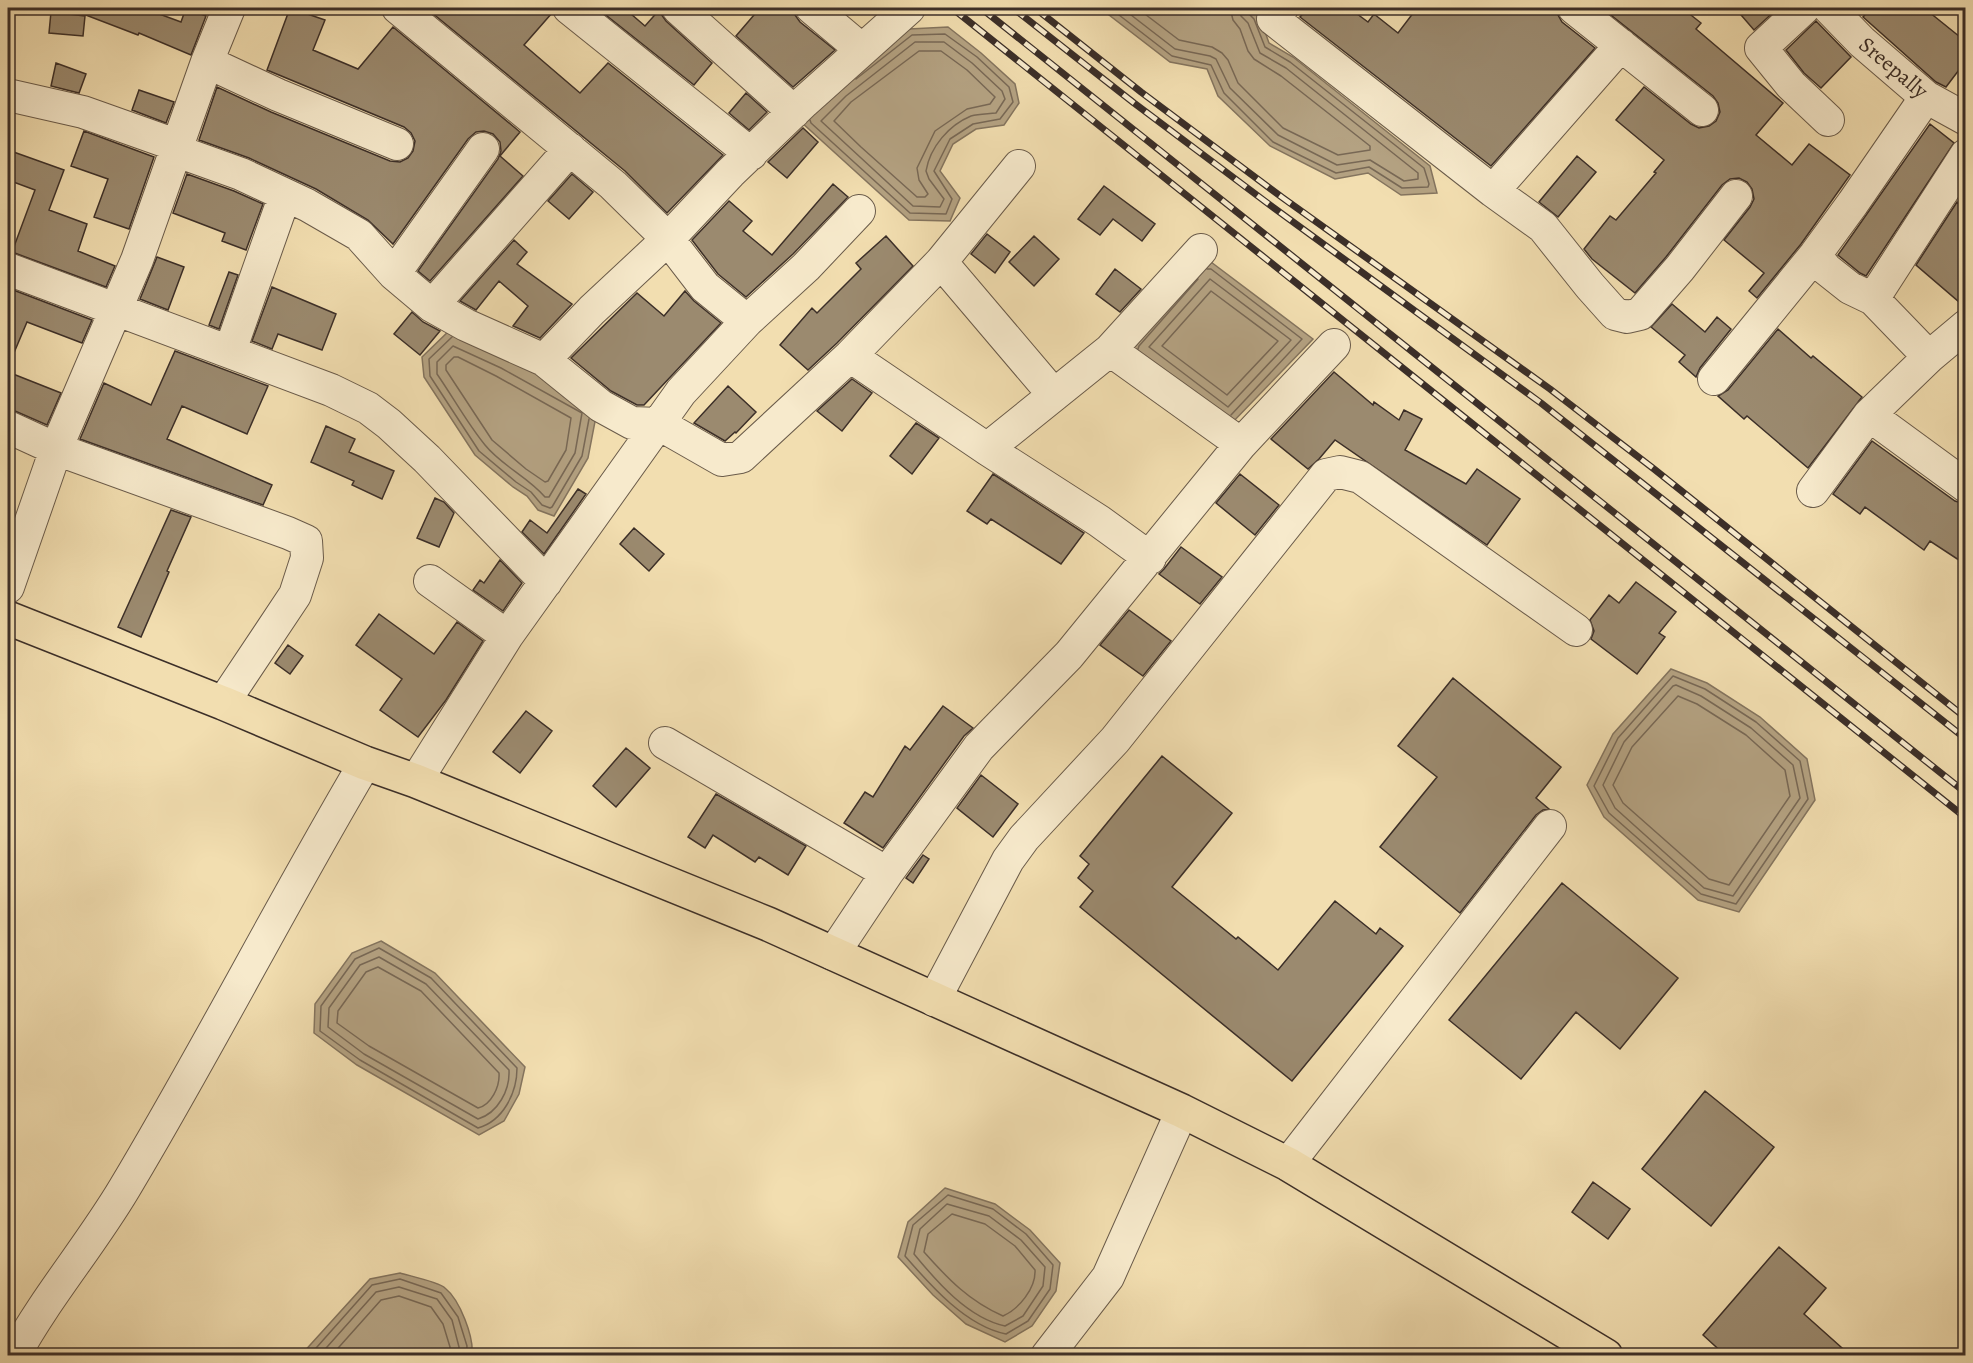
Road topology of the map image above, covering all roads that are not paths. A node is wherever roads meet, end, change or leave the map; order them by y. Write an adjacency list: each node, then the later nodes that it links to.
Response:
1 (398, 8): 22 (street)
2 (568, 8): 24 (street)
3 (678, 8): 17 (street)
4 (812, 8): 12 (street)
5 (909, 8): 12 (street)
6 (1574, 8): 11 (street)
7 (1804, 8): 19 (street)
8 (1829, 8): 15 (street, Sreepally)
9 (224, 9): 13 (street)
10 (1271, 11): 27 (street)
11 (1621, 45): 16 (street); 27 (street)
12 (862, 50): 17 (street)
13 (207, 62): 20 (street); 23 (street)
14 (8, 95): 23 (street)
15 (1926, 97): 18 (street, Sreepally); 33 (street)
16 (1702, 110)
17 (794, 112): 24 (street)
18 (1965, 119)
19 (1828, 120)
20 (397, 144)
21 (483, 149): 36 (street)
22 (570, 149): 31 (street); 38 (street)
23 (177, 151): 28 (street); 39 (street)
24 (751, 154): 31 (street)
25 (1965, 155): 37 (street)
26 (1020, 166): 34 (street)
27 (1493, 191): 29 (street)
28 (285, 195): 36 (street); 44 (street)
29 (1736, 196)
30 (860, 211): 40 (street)
31 (668, 239): 40 (street); 47 (street)
32 (1202, 250): 43 (street)
33 (1815, 255): 37 (street); 48 (street)
34 (941, 262): 45 (street); 49 (street)
35 (8, 269): 39 (street)
36 (394, 274): 38 (street)
37 (1873, 299): 46 (street)
38 (432, 306): 47 (street)
39 (118, 309): 44 (street); 54 (street)
40 (747, 321): 51 (street)
41 (1965, 326): 46 (street)
42 (1334, 345): 53 (street)
43 (1110, 350): 49 (street); 53 (street)
44 (230, 351): 60 (street)
45 (850, 356): 51 (street); 55 (street)
46 (1929, 357): 50 (street)
47 (544, 360): 51 (street)
48 (1714, 379)
49 (1054, 395): 55 (street)
50 (1869, 415): 56 (street); 57 (street)
51 (659, 424): 60 (street)
52 (8, 428): 54 (street)
53 (1241, 444): 58 (street)
54 (56, 449): 61 (street); 65 (street)
55 (987, 449): 58 (street)
56 (1965, 486)
57 (1813, 491)
58 (1150, 558): 70 (street)
59 (430, 581): 64 (street)
60 (546, 582): 64 (street)
61 (8, 587)
62 (8, 618): 65 (main road)
63 (1576, 630): 72 (street)
64 (507, 636): 68 (street)
65 (224, 703): 67 (main road)
66 (665, 743): 70 (street)
67 (365, 763): 68 (main road); 75 (street)
68 (416, 781): 71 (main road)
69 (1550, 826): 74 (street)
70 (887, 873): 71 (street)
71 (833, 954): 72 (main road)
72 (934, 1000): 73 (main road)
73 (1182, 1111): 74 (main road); 76 (street)
74 (1288, 1164): 77 (main road)
75 (14, 1356)
76 (1047, 1356)
77 (1606, 1356)

